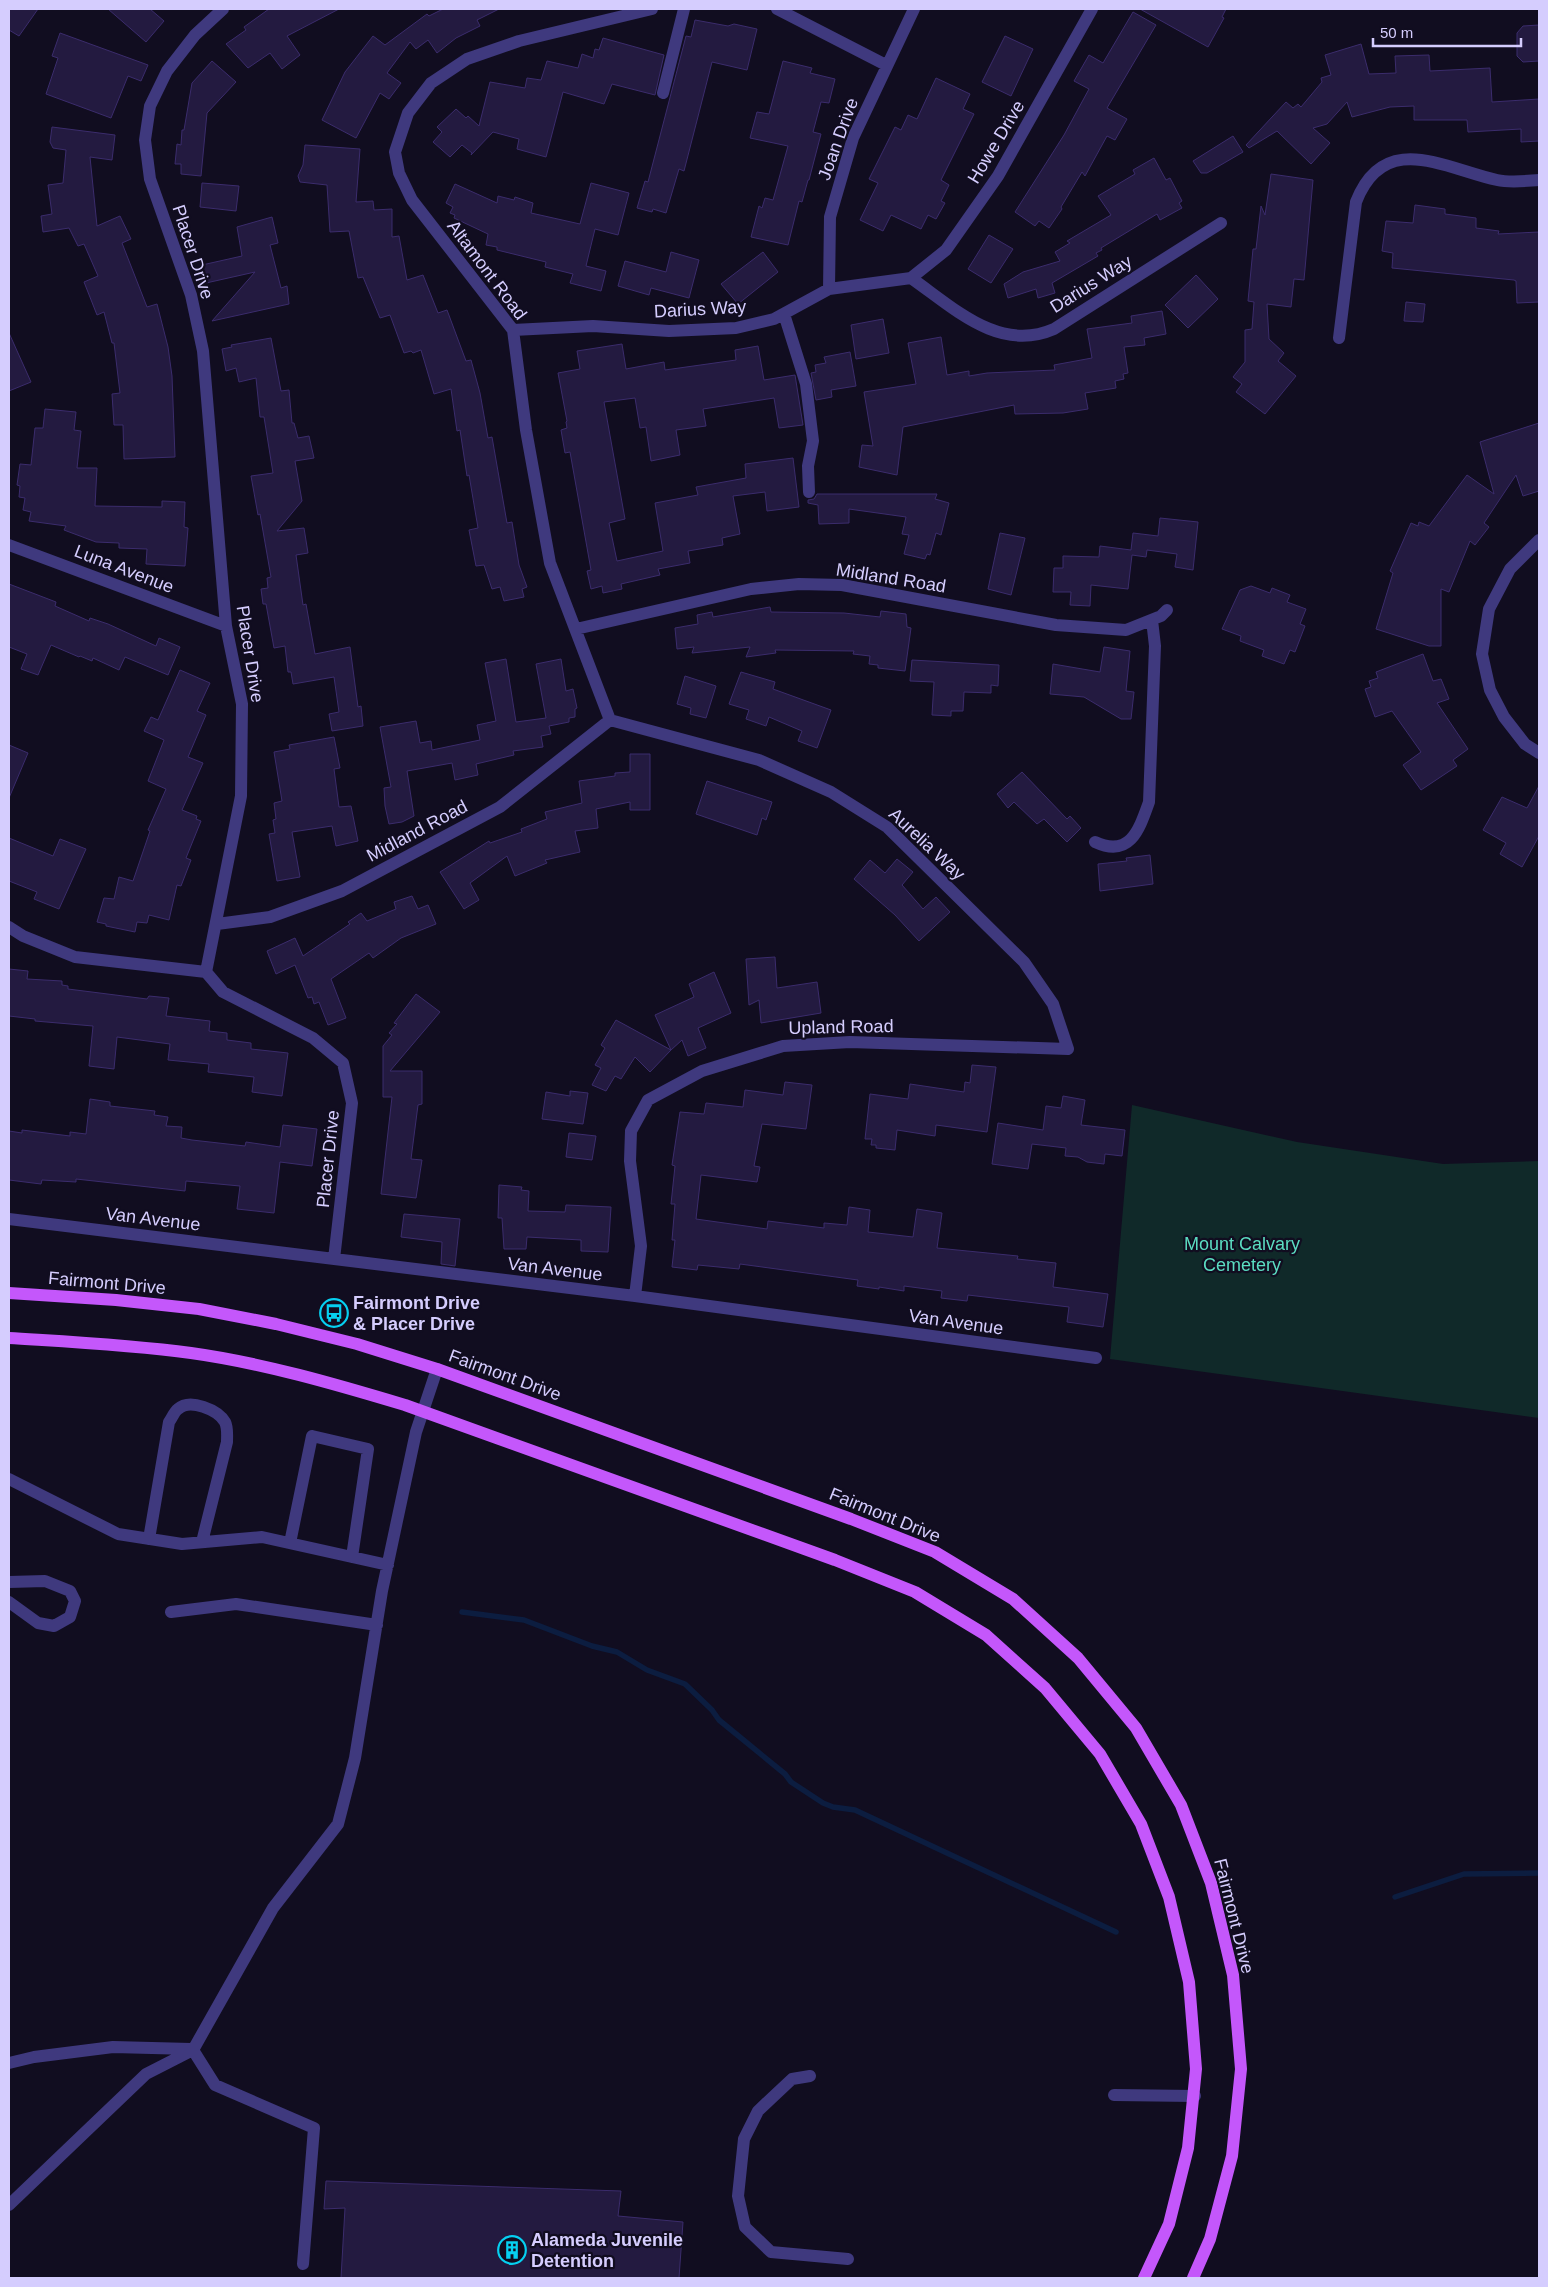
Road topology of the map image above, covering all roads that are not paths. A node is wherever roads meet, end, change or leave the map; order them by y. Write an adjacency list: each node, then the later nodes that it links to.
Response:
1 (223, 9): 21 (street, Placer Drive)
2 (652, 9): 14 (street, Altamont Road)
3 (684, 9): 8 (street)
4 (777, 9): 7 (street)
5 (914, 9): 7 (street, Joan Drive)
6 (1092, 9): 11 (street, Howe Drive)
7 (886, 65): 12 (street, Joan Drive)
8 (663, 93)
9 (1539, 180): 15 (street)
10 (1221, 223): 11 (street, Darius Way)
11 (912, 278): 12 (street, Darius Way)
12 (829, 289): 13 (street, Darius Way)
13 (784, 314): 14 (street, Darius Way); 16 (street)
14 (513, 330): 22 (street, Altamont Road)
15 (1339, 338)
16 (810, 492)
17 (1539, 540): 24 (street)
18 (9, 545): 21 (street, Luna Avenue)
19 (1167, 610): 20 (street, Midland Road)
20 (1152, 620): 22 (street, Midland Road); 25 (street)
21 (226, 626): 26 (street, Placer Drive)
22 (576, 629): 23 (street, Altamont Road)
23 (610, 720): 26 (street, Midland Road); 29 (street, Aurelia Way)
24 (1539, 753)
25 (1095, 842)
26 (217, 924): 28 (street, Placer Drive)
27 (9, 927): 28 (street)
28 (206, 972): 31 (street, Placer Drive)
29 (1068, 1049): 33 (street, Upland Road)
30 (9, 1219): 31 (street, Van Avenue)
31 (334, 1259): 33 (street, Van Avenue)
32 (9, 1293): 36 (main road, Fairmont Drive)
33 (635, 1296): 35 (street, Van Avenue)
34 (9, 1338): 37 (main road)
35 (1096, 1358)
36 (437, 1369): 37 (street); 57 (main road, Fairmont Drive)
37 (423, 1411): 43 (street); 52 (main road)
38 (9, 1480): 39 (street)
39 (149, 1539): 40 (street); 40 (street)
40 (202, 1542): 41 (street)
41 (290, 1543): 42 (street); 42 (street)
42 (352, 1557): 43 (street)
43 (388, 1565): 47 (street)
44 (9, 1582): 45 (street)
45 (9, 1602)
46 (171, 1612): 47 (street)
47 (376, 1625): 48 (street)
48 (193, 2050): 49 (street); 53 (street); 55 (street)
49 (9, 2064)
50 (810, 2076): 54 (street)
51 (1114, 2095): 52 (street)
52 (1195, 2096): 56 (main road)
53 (9, 2205)
54 (848, 2259)
55 (303, 2264)
56 (1144, 2278)
57 (1193, 2278)

